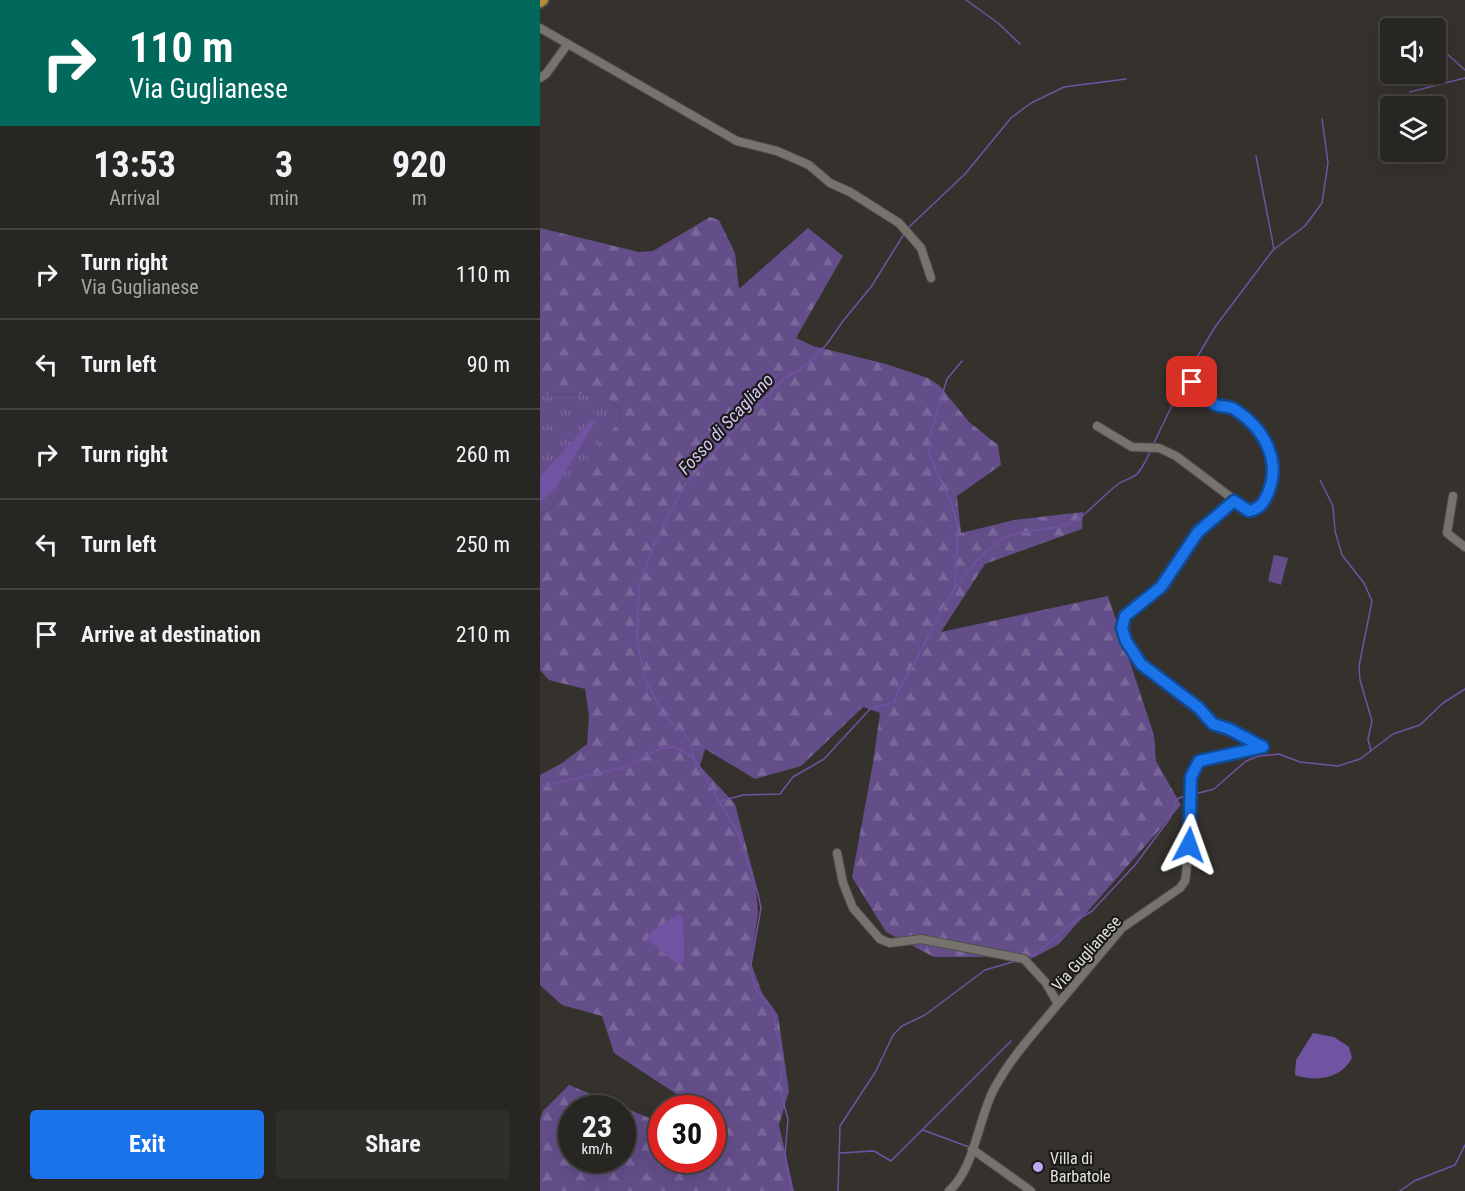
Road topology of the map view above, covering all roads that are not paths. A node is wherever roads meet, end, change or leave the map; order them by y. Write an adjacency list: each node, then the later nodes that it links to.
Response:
1 (540, 28): 2 (street)
2 (567, 45): 3 (street); 4 (street)
3 (540, 78)
4 (931, 278)
5 (1192, 382): 8 (street)
6 (1097, 426): 8 (street)
7 (1453, 496): 9 (street)
8 (1234, 501): 11 (street, Via Guglianese)
9 (1465, 547)
10 (837, 853): 11 (street, Via Guglianese)
11 (1058, 1004): 12 (street, Via Guglianese)
12 (972, 1149): 13 (street, Via Guglianese); 14 (street)
13 (949, 1191)
14 (1031, 1191)

